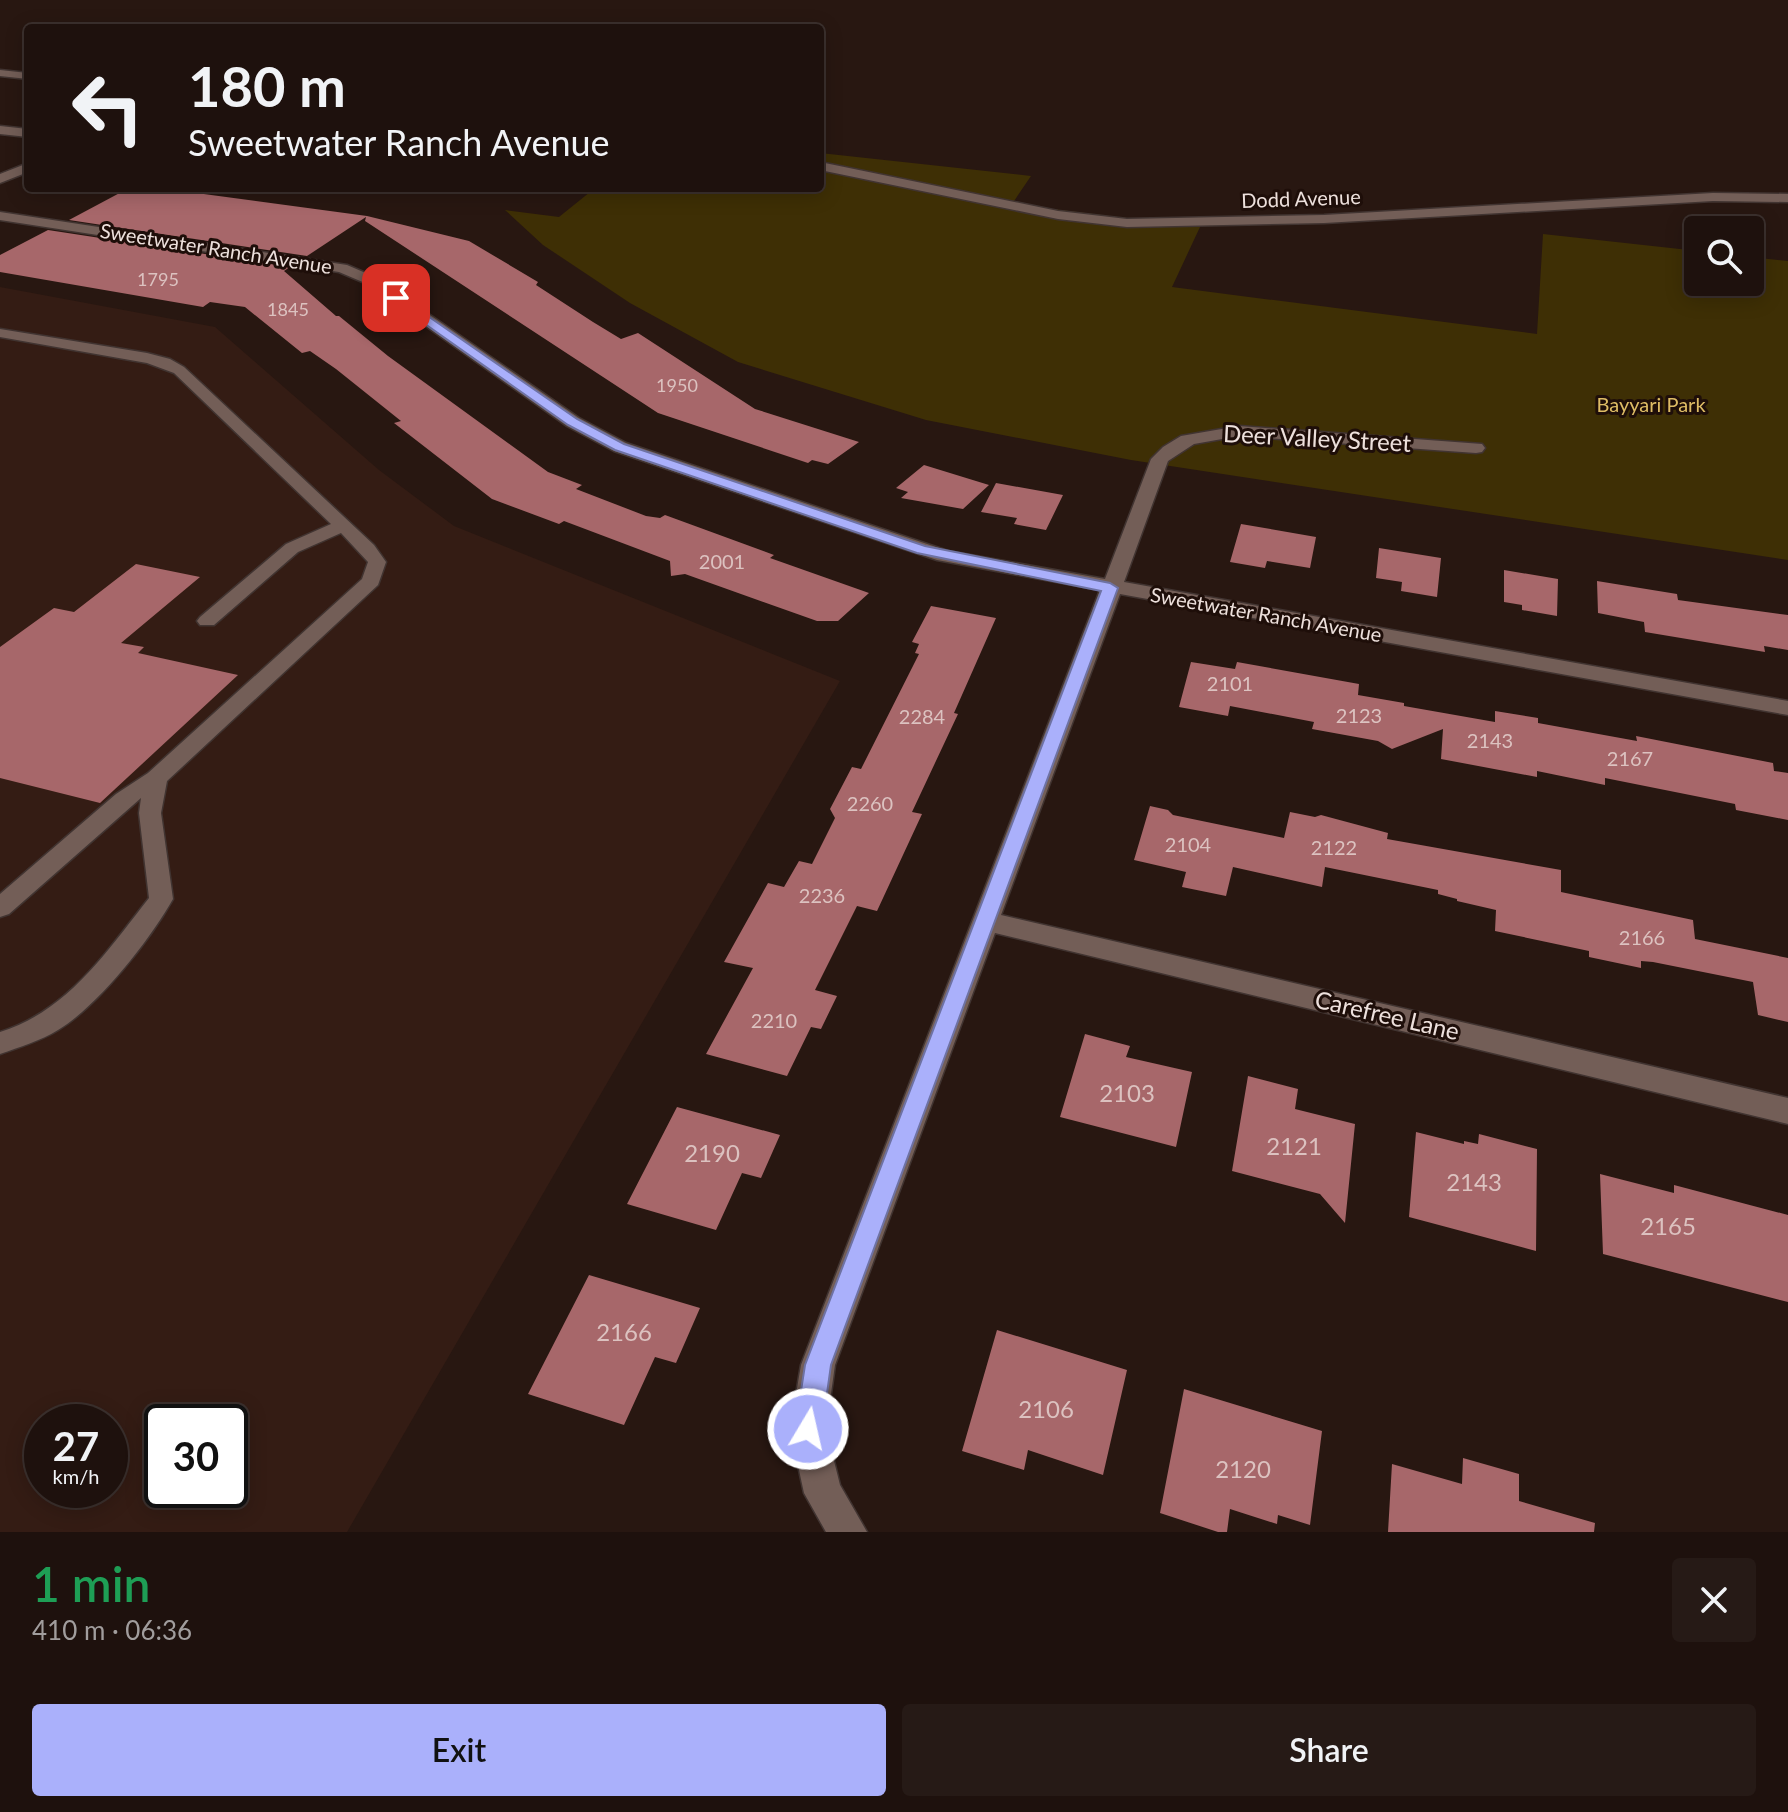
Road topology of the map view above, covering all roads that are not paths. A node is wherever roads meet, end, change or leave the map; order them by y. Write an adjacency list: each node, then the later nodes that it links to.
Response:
1 (0, 73): 2 (street)
2 (24, 76)
3 (0, 130): 4 (street)
4 (24, 133)
5 (824, 167): 8 (street, Dodd Avenue)
6 (24, 169): 7 (street)
7 (0, 179)
8 (1788, 198)
9 (0, 216): 13 (street, Sweetwater Ranch Avenue)
10 (0, 333): 12 (lane)
11 (1476, 448): 13 (street, Deer Valley Street)
12 (343, 525): 14 (lane); 16 (lane)
13 (1110, 588): 15 (street, Sweetwater Ranch Avenue); 18 (street, Deer Valley Street)
14 (207, 621)
15 (1788, 708)
16 (156, 778): 17 (lane); 19 (lane)
17 (0, 908)
18 (985, 921): 20 (street, Carefree Lane); 21 (street, Deer Valley Street)
19 (0, 1043)
20 (1788, 1111)
21 (848, 1532)

